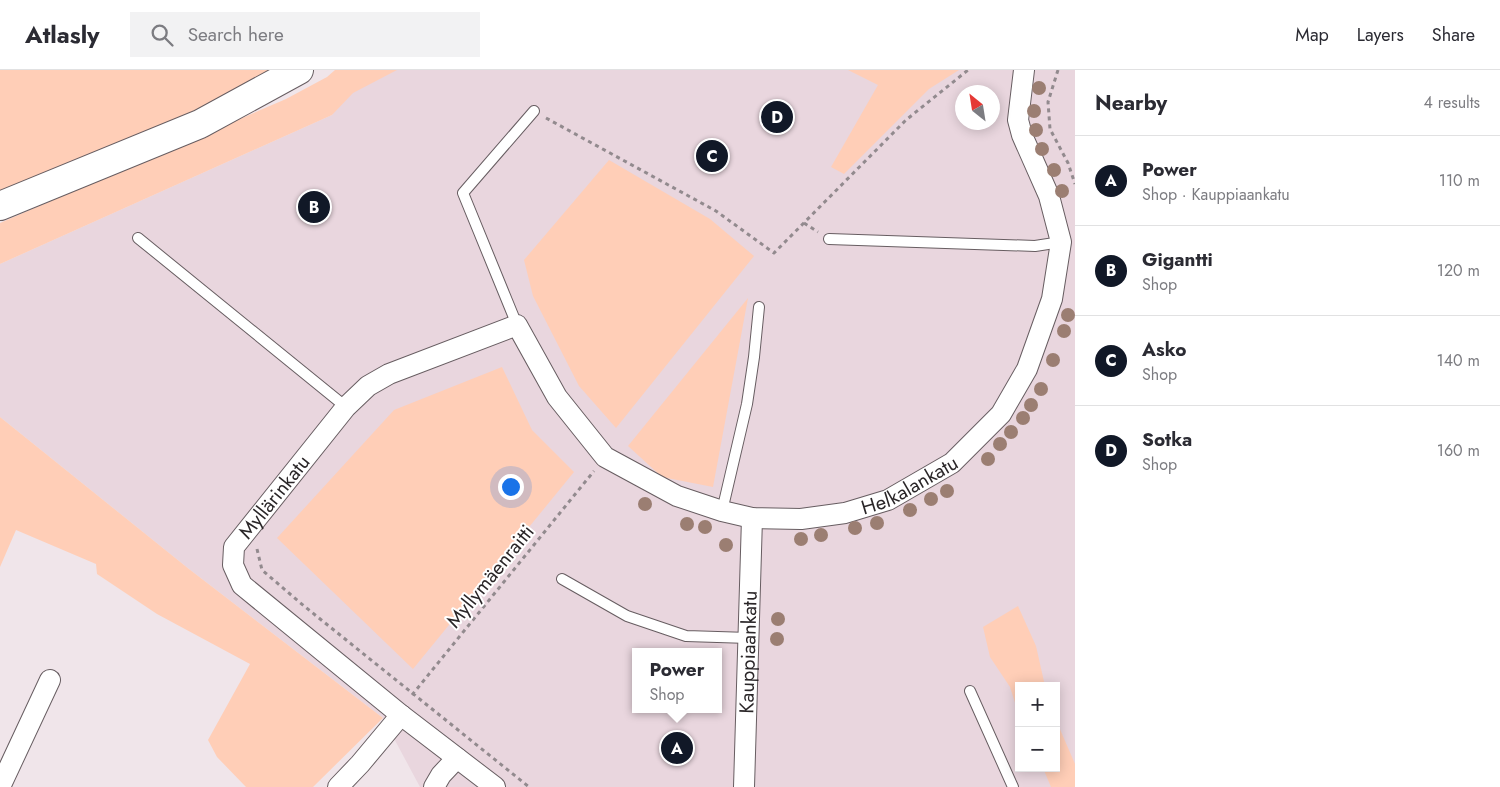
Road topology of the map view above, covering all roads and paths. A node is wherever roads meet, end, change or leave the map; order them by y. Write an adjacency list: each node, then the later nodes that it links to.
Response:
1 (299, 70): 7 (highway)
2 (968, 70): 5 (path)
3 (1024, 70): 10 (street, Helkalankatu)
4 (1058, 70): 6 (path)
5 (534, 112): 12 (lane)
6 (1075, 184)
7 (0, 206)
8 (138, 238): 13 (lane)
9 (829, 239): 10 (lane)
10 (1068, 242): 16 (street, Helkalankatu)
11 (759, 308): 15 (lane)
12 (517, 325): 13 (street, Myllärinkatu); 14 (street, Helkalankatu)
13 (346, 407): 23 (street, Myllärinkatu)
14 (605, 457): 15 (street, Helkalankatu); 22 (path, Myllymäenraitti)
15 (722, 511): 16 (street, Helkalankatu)
16 (752, 518): 19 (street, Kauppiaankatu)
17 (256, 545): 22 (path)
18 (562, 579): 19 (lane)
19 (749, 638): 30 (street, Kauppiaankatu)
20 (50, 680): 25 (street)
21 (970, 691): 31 (lane)
22 (413, 694): 23 (path, Myllymäenraitti); 29 (path)
23 (402, 716): 24 (street, Myllärinkatu); 26 (street)
24 (457, 758): 27 (street); 28 (street, Myllärinkatu)
25 (0, 787)
26 (338, 787)
27 (434, 787)
28 (495, 787)
29 (530, 787)
30 (744, 787)
31 (1012, 787)

